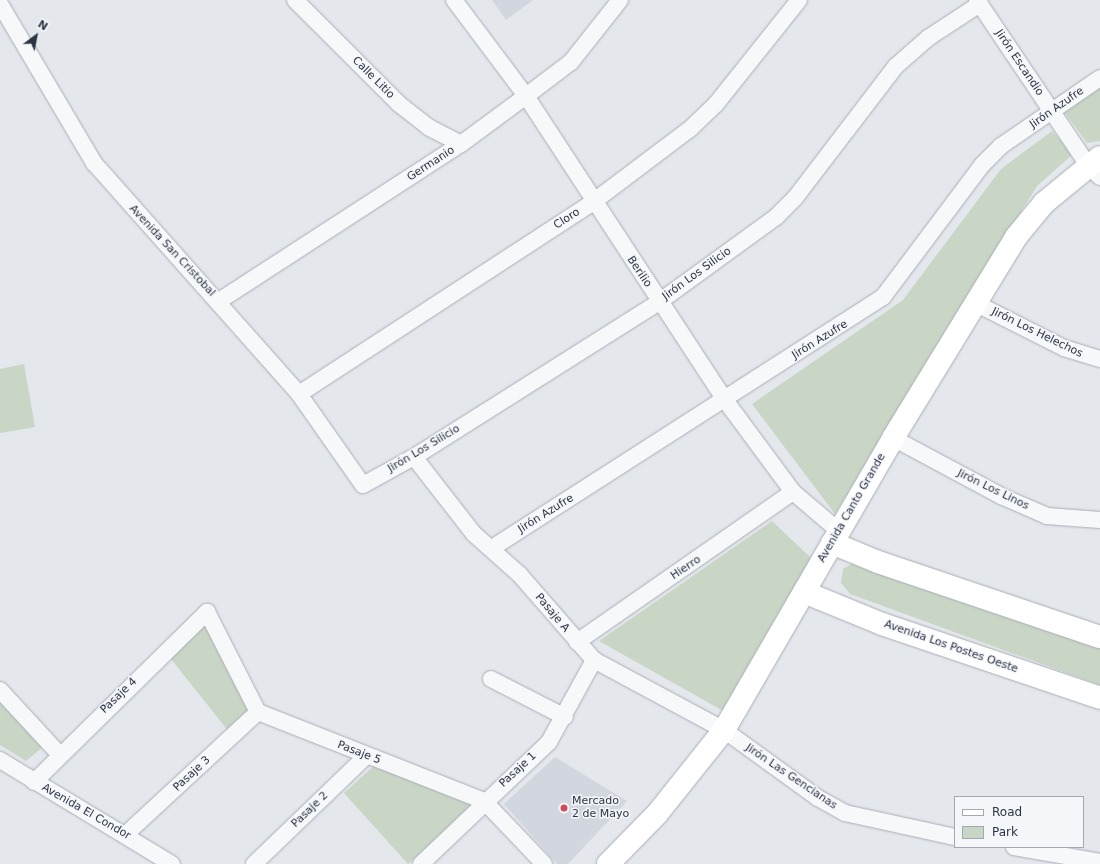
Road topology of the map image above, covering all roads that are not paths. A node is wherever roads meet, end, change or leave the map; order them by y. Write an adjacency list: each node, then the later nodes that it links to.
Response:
1 (295, 0): 10 (street, Calle Litio)
2 (454, 0): 8 (street, Berilio)
3 (620, 0): 8 (street, Germanio)
4 (799, 0): 12 (street, Cloro)
5 (978, 2): 9 (street, Jirón Escandio); 14 (street, Jirón Los Silicio)
6 (0, 4): 13 (street, Avenida San Cristobal)
7 (1100, 78): 9 (street, Jirón Azufre)
8 (526, 96): 10 (street, Germanio); 12 (street, Berilio)
9 (1052, 111): 11 (street, Jirón Escandio); 18 (street, Jirón Azufre)
10 (461, 144): 13 (street, Germanio)
11 (1096, 166): 15 (street, Avenida Canto Grande)
12 (593, 202): 14 (street, Berilio); 17 (street, Cloro)
13 (219, 301): 17 (street, Avenida San Cristobal)
14 (659, 302): 18 (street, Berilio); 20 (street, Jirón Los Silicio)
15 (975, 303): 16 (street, Jirón Los Helechos); 19 (street, Avenida Canto Grande)
16 (1100, 359)
17 (299, 394): 21 (street, Avenida San Cristobal)
18 (725, 400): 22 (street, Berilio); 25 (street, Jirón Azufre)
19 (893, 438): 23 (street, Jirón Los Linos); 24 (street, Avenida Canto Grande)
20 (414, 457): 21 (street, Jirón Los Silicio); 25 (street, Pasaje A)
21 (363, 485)
22 (793, 492): 24 (street, Berilio); 28 (street, Hierro)
23 (1100, 520)
24 (835, 537): 26 (street, Avenida Canto Grande); 27 (street)
25 (492, 548): 28 (street, Pasaje A)
26 (804, 592): 32 (street, Avenida Los Postes Oeste); 35 (street, Avenida Canto Grande)
27 (1100, 637)
28 (577, 642): 29 (street, Pasaje A)
29 (594, 660): 34 (street, Pasaje 1); 35 (street, Pasaje A)
30 (491, 679): 34 (street)
31 (0, 690): 36 (street)
32 (1100, 698)
33 (258, 712): 36 (street, Pasaje 4); 37 (street, Pasaje 5); 41 (street, Pasaje 3)
34 (564, 717): 40 (street, Pasaje 1)
35 (724, 730): 42 (street, Jirón Las Gencianas); 49 (street, Avenida Canto Grande)
36 (59, 754): 39 (street, Pasaje 4)
37 (365, 757): 40 (street, Pasaje 5); 46 (street, Pasaje 2)
38 (0, 760): 39 (street, Avenida El Condor)
39 (34, 782): 41 (street, Avenida El Condor)
40 (484, 801): 47 (street, Pasaje 1); 48 (street, Pasaje 5)
41 (125, 835): 45 (street, Avenida El Condor)
42 (954, 836)
43 (1020, 848): 44 (street)
44 (1100, 862)
45 (172, 864)
46 (254, 864)
47 (421, 864)
48 (544, 864)
49 (608, 864)

